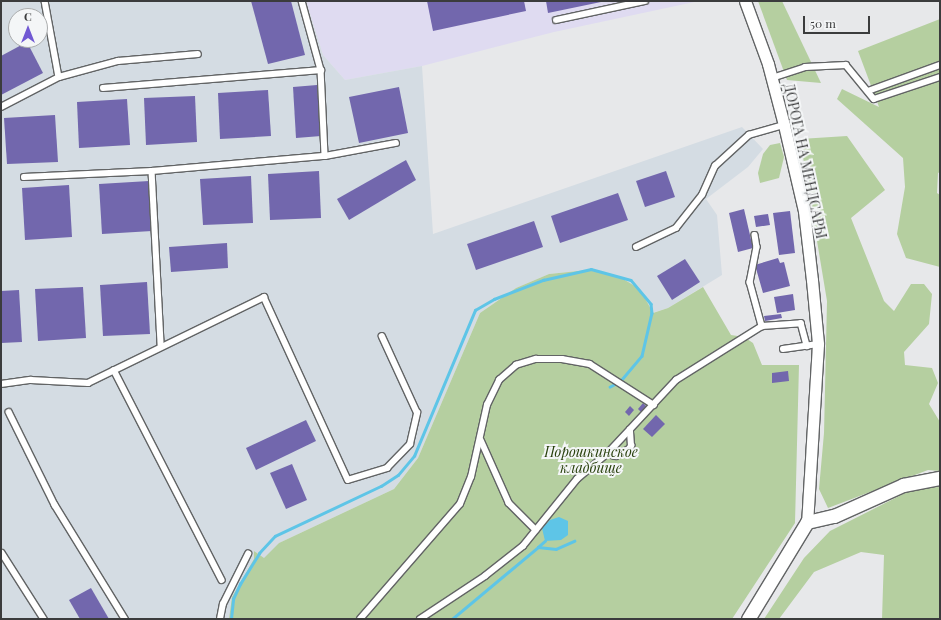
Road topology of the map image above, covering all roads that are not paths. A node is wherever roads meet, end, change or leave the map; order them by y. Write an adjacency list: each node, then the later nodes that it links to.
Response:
1 (45, 1): 9 (lane)
2 (302, 1): 8 (lane)
3 (645, 1): 5 (lane)
4 (745, 1): 11 (street, ДОРОГА НА МЕНДСАРЫ)
5 (556, 20)
6 (198, 54): 9 (lane)
7 (940, 65): 13 (lane)
8 (321, 70): 12 (lane); 17 (lane)
9 (59, 77): 14 (lane)
10 (940, 77): 13 (lane)
11 (772, 78): 13 (lane); 15 (street, ДОРОГА НА МЕНДСАРЫ)
12 (103, 88)
13 (868, 91)
14 (1, 107)
15 (784, 125): 21 (lane); 25 (street, ДОРОГА НА МЕНДСАРЫ)
16 (396, 143): 17 (lane)
17 (325, 156): 18 (lane)
18 (152, 171): 19 (lane); 24 (lane)
19 (24, 177)
20 (755, 235): 22 (lane)
21 (636, 247)
22 (762, 326): 25 (lane); 29 (lane)
23 (382, 336): 24 (lane)
24 (161, 345): 27 (lane)
25 (813, 345): 26 (lane); 35 (street, ДОРОГА НА МЕНДСАРЫ)
26 (782, 349)
27 (114, 370): 28 (lane); 39 (lane)
28 (1, 384)
29 (654, 405): 31 (lane); 32 (lane)
30 (9, 412): 41 (lane)
31 (630, 430): 33 (lane); 33 (lane)
32 (480, 439): 36 (lane); 43 (lane)
33 (607, 454): 36 (lane)
34 (940, 478): 35 (street)
35 (807, 522): 45 (street)
36 (536, 530): 44 (lane)
37 (2, 553): 40 (lane)
38 (248, 554): 42 (lane)
39 (222, 580)
40 (44, 619)
41 (125, 619)
42 (220, 619)
43 (360, 619)
44 (420, 619)
45 (748, 619)

